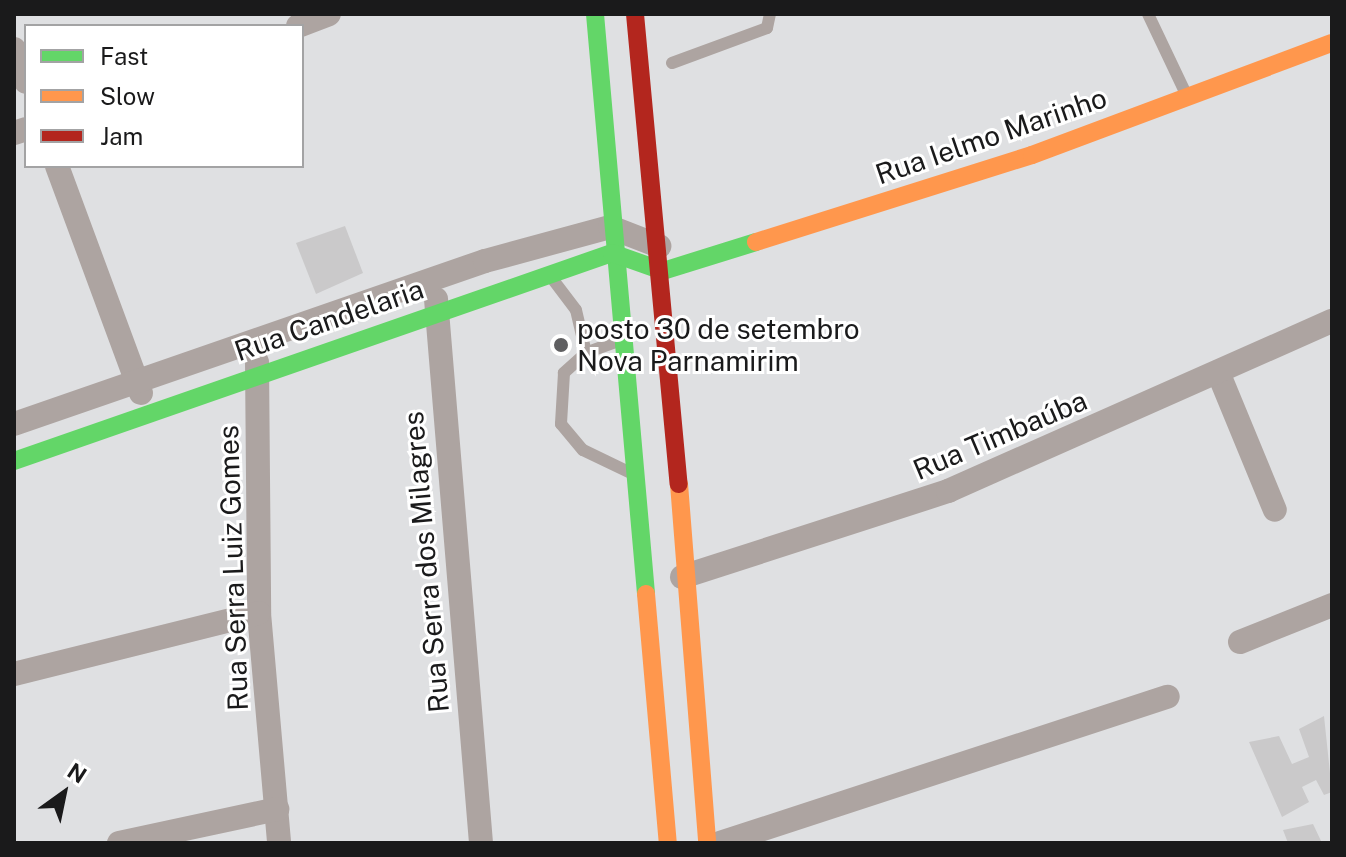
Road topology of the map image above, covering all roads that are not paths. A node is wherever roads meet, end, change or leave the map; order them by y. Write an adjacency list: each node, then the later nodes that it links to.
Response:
1 (329, 14): 6 (street)
2 (595, 14): 13 (main road)
3 (635, 14): 14 (main road)
4 (770, 14): 9 (lane)
5 (1148, 14): 11 (lane)
6 (303, 24)
7 (1332, 43): 11 (main road, Rua Ielmo Marinho)
8 (14, 49): 10 (street)
9 (672, 63)
10 (24, 76)
11 (1188, 97): 16 (main road, Rua Ielmo Marinho)
12 (58, 168): 26 (street)
13 (610, 227): 14 (street); 15 (main road); 18 (street, Rua Candelaria)
14 (659, 246): 16 (main road)
15 (612, 253): 16 (main road); 17 (main road, Rua Candelaria); 22 (main road)
16 (663, 271): 32 (main road)
17 (549, 274): 19 (main road, Rua Candelaria); 23 (lane)
18 (434, 276): 19 (street, Rua Serra dos Milagres); 21 (street, Rua Candelaria)
19 (438, 315): 25 (main road, Rua Candelaria); 41 (street, Rua Serra dos Milagres)
20 (1332, 321): 24 (street, Rua Timbaúba)
21 (257, 338): 25 (street, Rua Serra Luiz Gomes); 26 (street, Rua Candelaria)
22 (621, 340): 23 (lane); 30 (main road)
23 (586, 353): 30 (lane)
24 (1218, 372): 31 (street); 32 (street, Rua Timbaúba)
25 (257, 376): 27 (main road, Rua Candelaria); 34 (street, Rua Serra Luiz Gomes)
26 (136, 380): 27 (street); 28 (street, Rua Candelaria)
27 (149, 414): 29 (main road, Rua Candelaria)
28 (14, 424)
29 (14, 461)
30 (633, 473): 42 (main road)
31 (1275, 510)
32 (682, 577): 43 (main road)
33 (1332, 605): 35 (street)
34 (259, 613): 36 (street); 38 (street, Rua Serra Luiz Gomes)
35 (1240, 642)
36 (14, 674)
37 (1168, 697): 44 (street)
38 (277, 809): 39 (street); 40 (street, Rua Serra Luiz Gomes)
39 (119, 843)
40 (279, 843)
41 (481, 843)
42 (668, 843)
43 (707, 843)
44 (720, 843)

